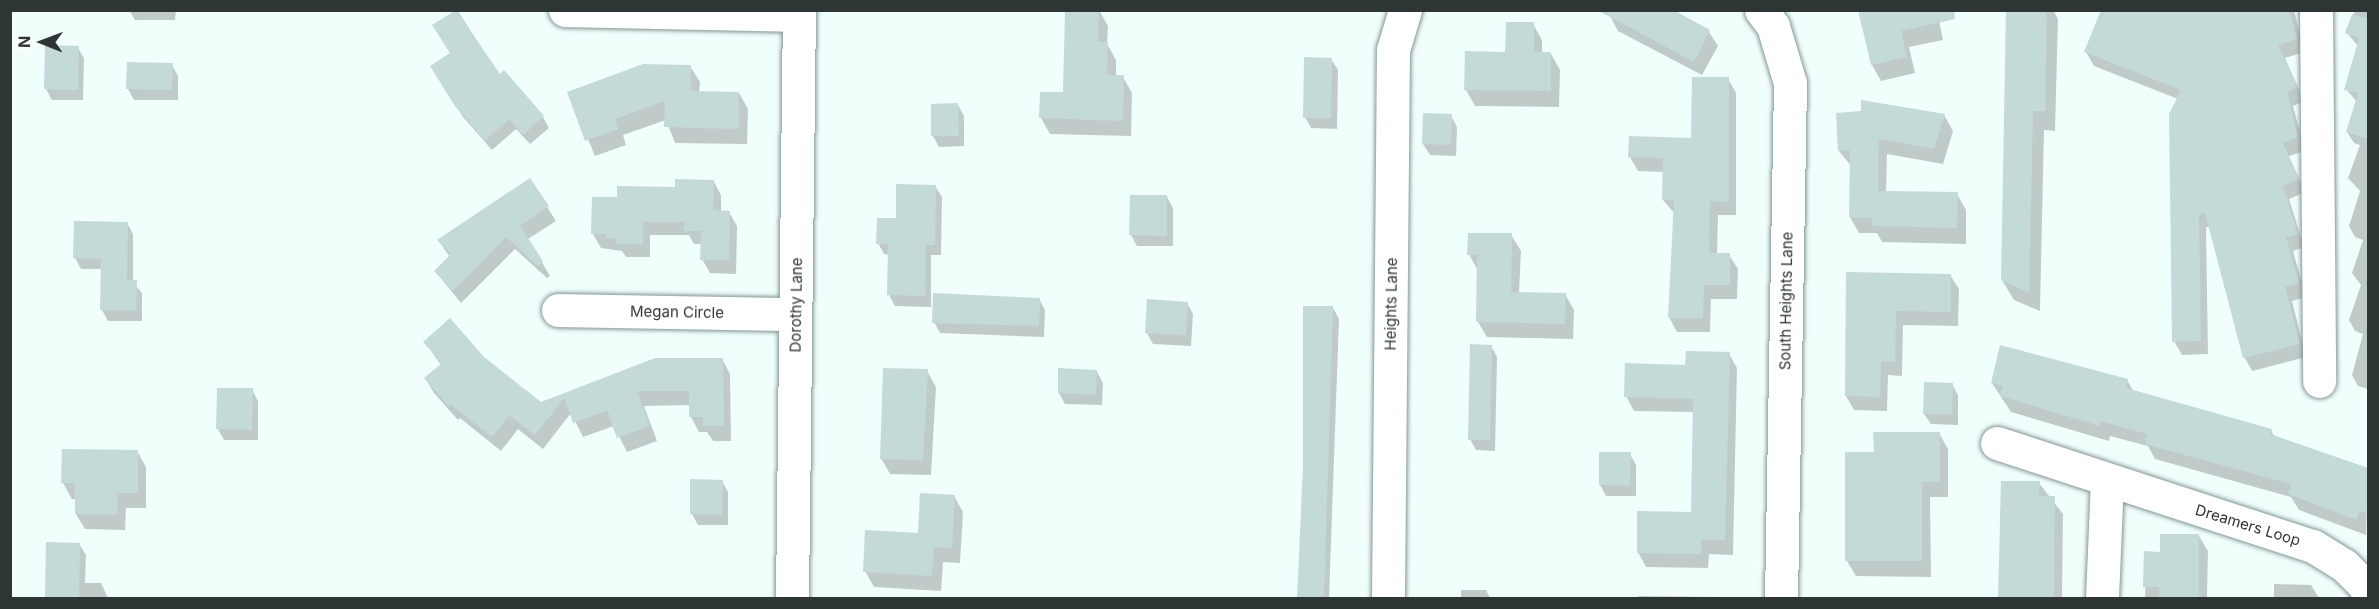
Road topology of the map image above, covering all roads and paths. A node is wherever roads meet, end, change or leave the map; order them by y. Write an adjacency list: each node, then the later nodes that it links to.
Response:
1 (566, 10): 5 (street)
2 (1405, 10): 12 (street, Heights Lane)
3 (1761, 10): 13 (street, South Heights Lane)
4 (2316, 10): 8 (street)
5 (799, 13): 7 (street, Dorothy Lane)
6 (558, 310): 7 (street, Megan Circle)
7 (795, 314): 11 (street, Dorothy Lane)
8 (2319, 381)
9 (1997, 442): 10 (street, Dreamers Loop)
10 (2108, 481): 14 (street); 15 (street, Dreamers Loop)
11 (792, 598)
12 (1388, 598)
13 (1781, 598)
14 (2102, 598)
15 (2368, 598)

